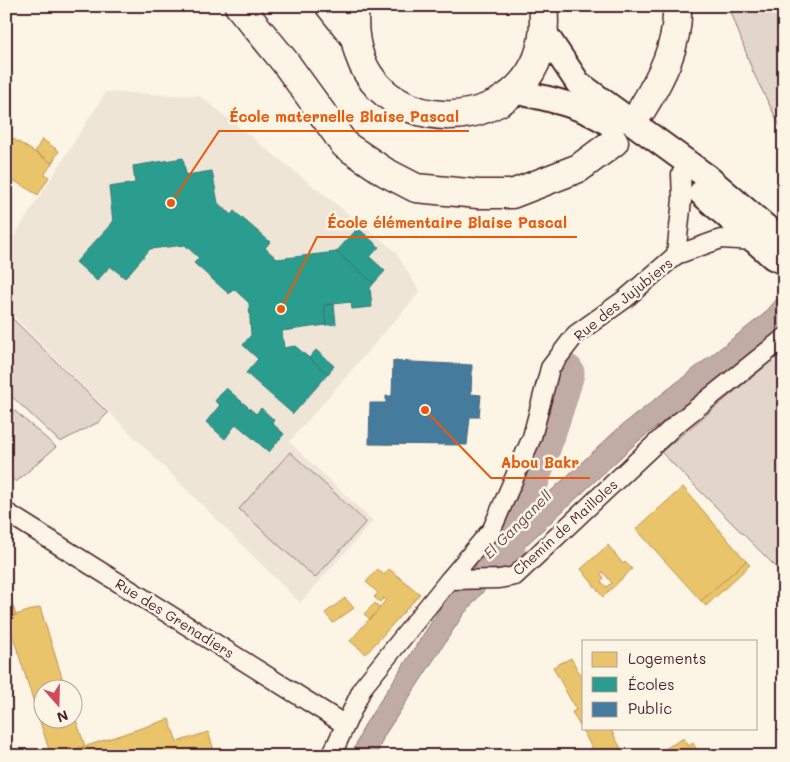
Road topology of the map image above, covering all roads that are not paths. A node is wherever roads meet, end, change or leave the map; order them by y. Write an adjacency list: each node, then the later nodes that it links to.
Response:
1 (239, 6): 10 (main road)
2 (330, 6): 6 (main road)
3 (354, 6): 6 (main road)
4 (677, 6): 9 (main road)
5 (543, 19): 7 (main road); 8 (main road)
6 (354, 36): 7 (main road)
7 (514, 91): 8 (main road)
8 (599, 108): 11 (main road); 13 (main road)
9 (642, 109)
10 (614, 142)
11 (681, 174): 12 (main road); 14 (street)
12 (755, 241): 14 (street); 15 (main road)
13 (784, 249)
14 (676, 255): 18 (street, Rue des Jujubiers)
15 (784, 262)
16 (784, 338): 18 (street, Chemin de Mailloles)
17 (6, 512): 19 (street, Rue des Grenadiers)
18 (454, 580): 19 (street)
19 (344, 724): 20 (street)
20 (331, 756)

